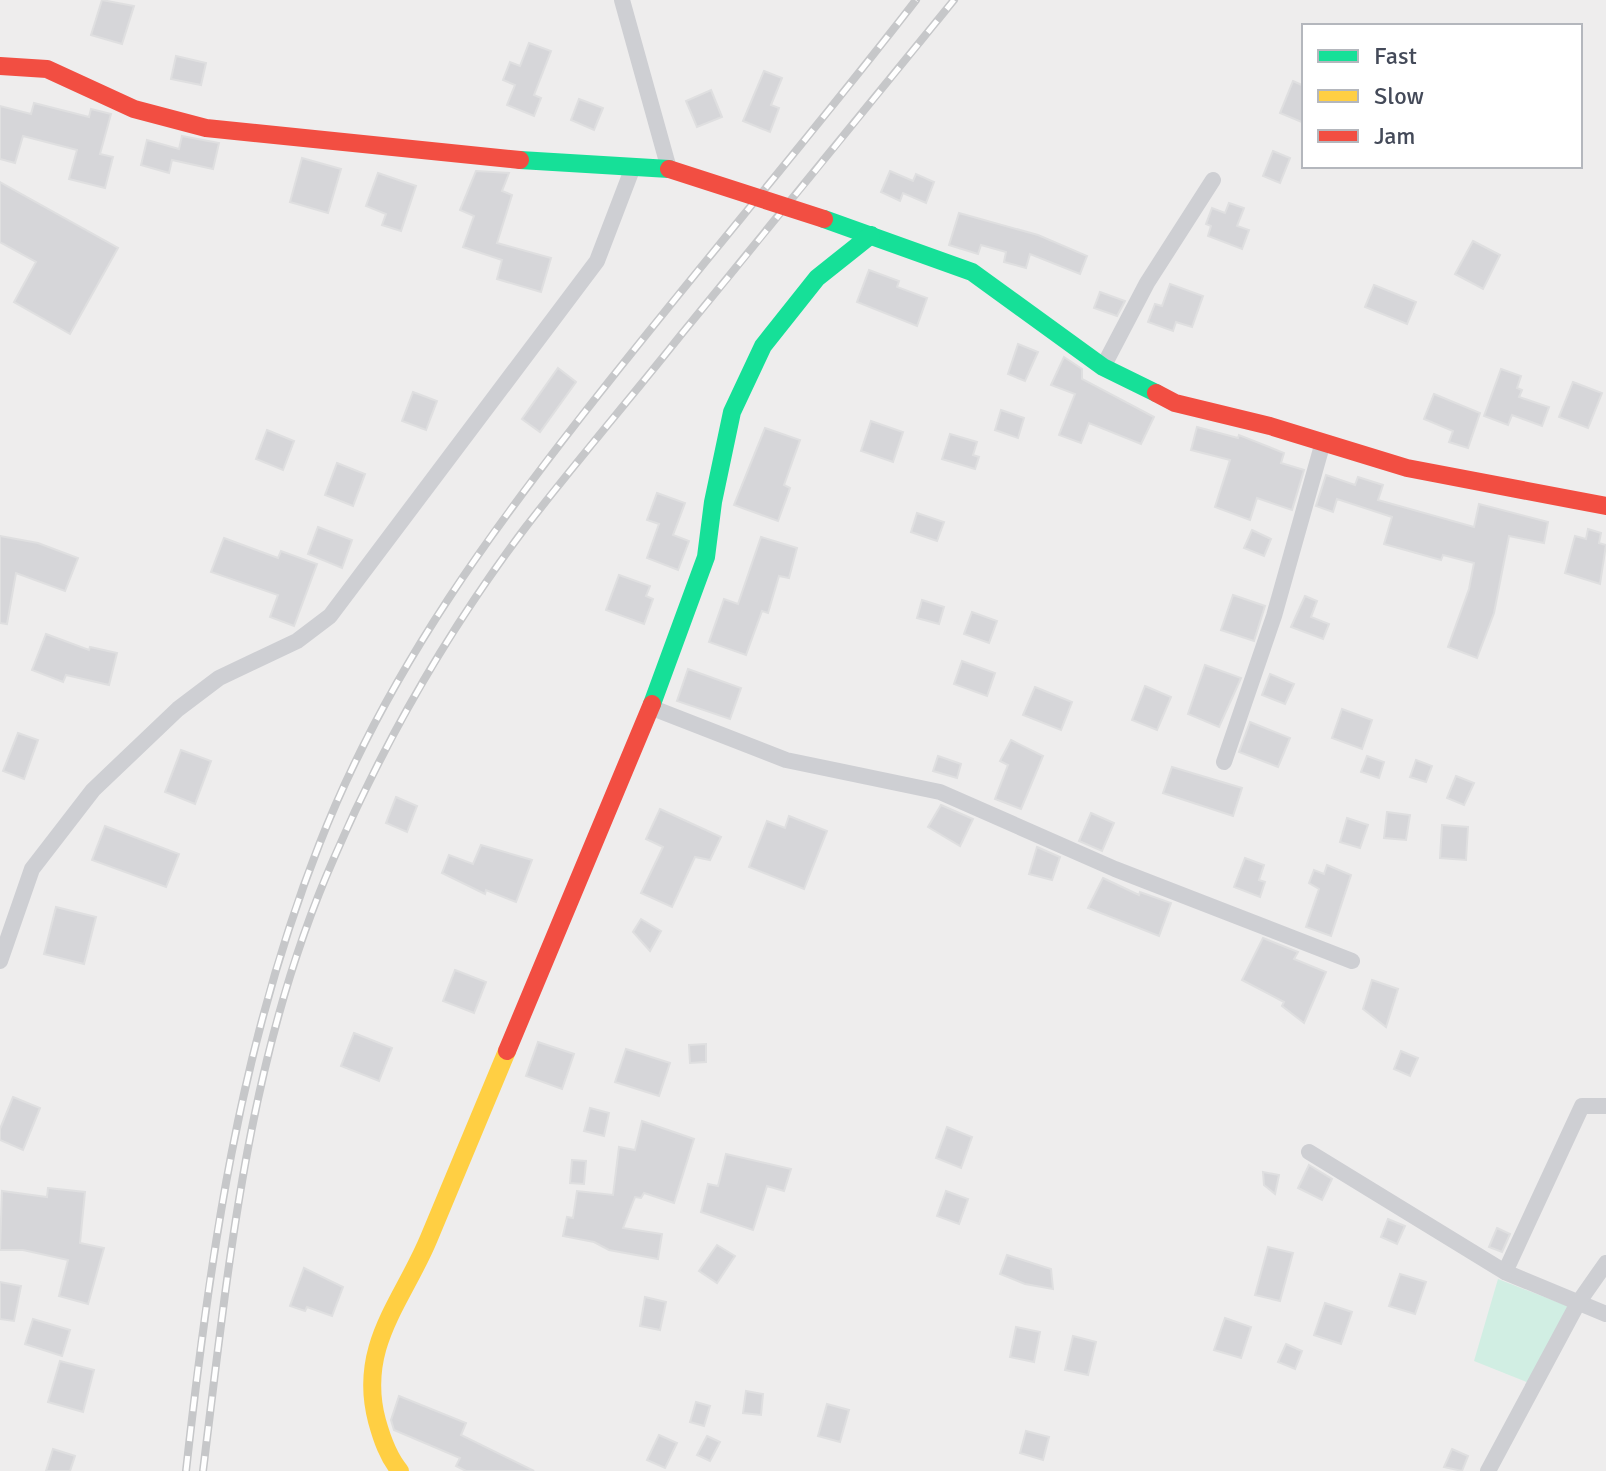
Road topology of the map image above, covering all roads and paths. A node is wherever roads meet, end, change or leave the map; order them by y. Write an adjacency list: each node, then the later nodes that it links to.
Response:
1 (622, 0): 4 (street)
2 (0, 66): 3 (main road)
3 (633, 167): 4 (main road); 12 (street)
4 (669, 169): 6 (main road, bridge)
5 (1213, 180): 7 (street)
6 (871, 235): 7 (main road); 10 (main road)
7 (1103, 367): 8 (main road)
8 (1323, 442): 9 (main road); 11 (street)
9 (1606, 506)
10 (650, 707): 13 (street); 20 (main road)
11 (1224, 762)
12 (0, 961)
13 (1352, 961)
14 (1606, 1106): 17 (street)
15 (1309, 1152): 17 (street)
16 (1606, 1263): 18 (street)
17 (1505, 1272): 18 (street)
18 (1578, 1303): 19 (street); 21 (street)
19 (1606, 1314)
20 (400, 1471)
21 (1488, 1471)

